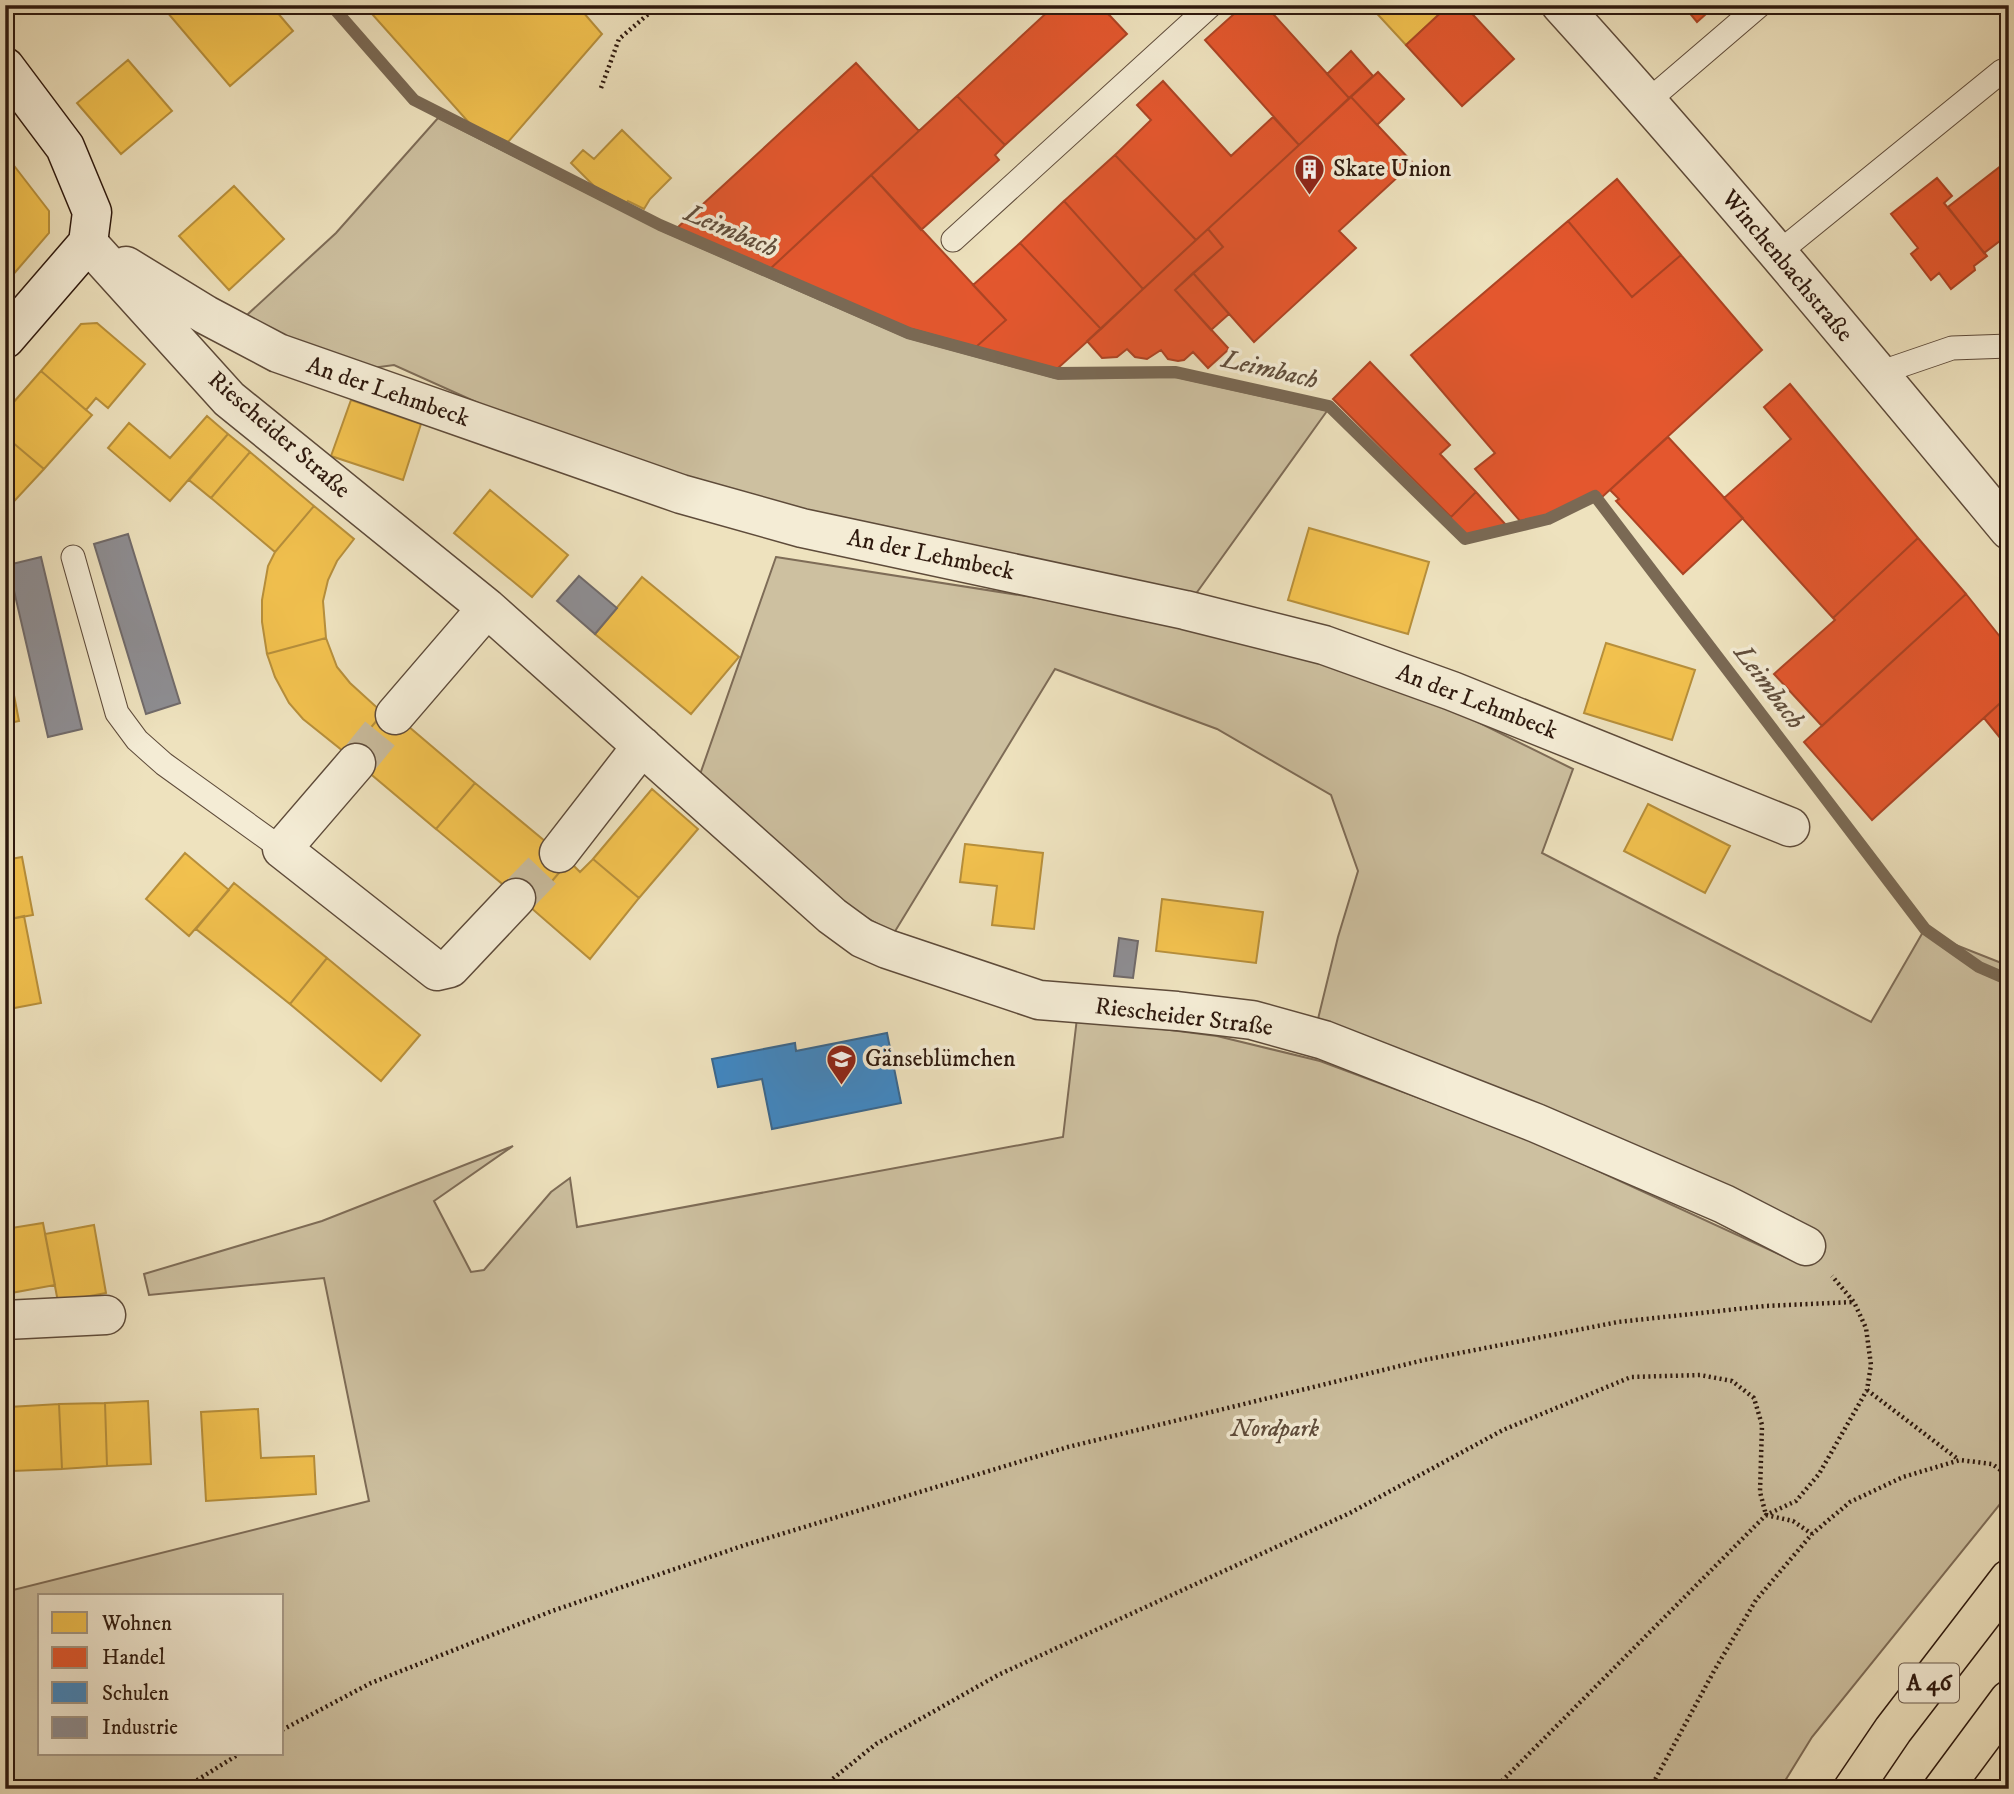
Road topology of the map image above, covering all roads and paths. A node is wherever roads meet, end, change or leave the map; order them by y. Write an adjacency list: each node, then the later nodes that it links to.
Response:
1 (659, 5): 7 (path)
2 (1211, 5): 9 (lane)
3 (1561, 5): 8 (street, Winchenbachstraße)
4 (1760, 5): 8 (lane)
5 (5, 67): 10 (street)
6 (2002, 71): 11 (lane)
7 (601, 88)
8 (1648, 101): 11 (street, Winchenbachstraße)
9 (953, 240)
10 (88, 243): 12 (street); 17 (street, Riescheider Straße); 21 (street, An der Lehmbeck)
11 (1777, 254): 14 (street, Winchenbachstraße)
12 (5, 339)
13 (2009, 346): 14 (lane)
14 (1879, 373): 15 (street, Winchenbachstraße)
15 (2009, 530)
16 (72, 557): 22 (lane)
17 (487, 608): 18 (street); 19 (street, Riescheider Straße)
18 (395, 715)
19 (642, 746): 23 (street); 25 (street, Riescheider Straße)
20 (356, 763): 22 (street)
21 (1790, 827)
22 (282, 849): 24 (street)
23 (559, 853)
24 (516, 898)
25 (1806, 1246): 26 (path)
26 (1854, 1302): 29 (path); 36 (path)
27 (106, 1315): 28 (street)
28 (5, 1320)
29 (1867, 1390): 30 (path); 32 (path)
30 (1960, 1460): 31 (path); 33 (path)
31 (2009, 1476)
32 (1766, 1515): 33 (path); 39 (path); 40 (path)
33 (1812, 1534): 41 (path)
34 (2009, 1579): 42 (highway, A 46)
35 (2009, 1700): 43 (highway)
36 (284, 1729)
37 (236, 1756): 38 (path)
38 (183, 1789)
39 (820, 1789)
40 (1494, 1789)
41 (1650, 1789)
42 (1853, 1789)
43 (1943, 1789)

